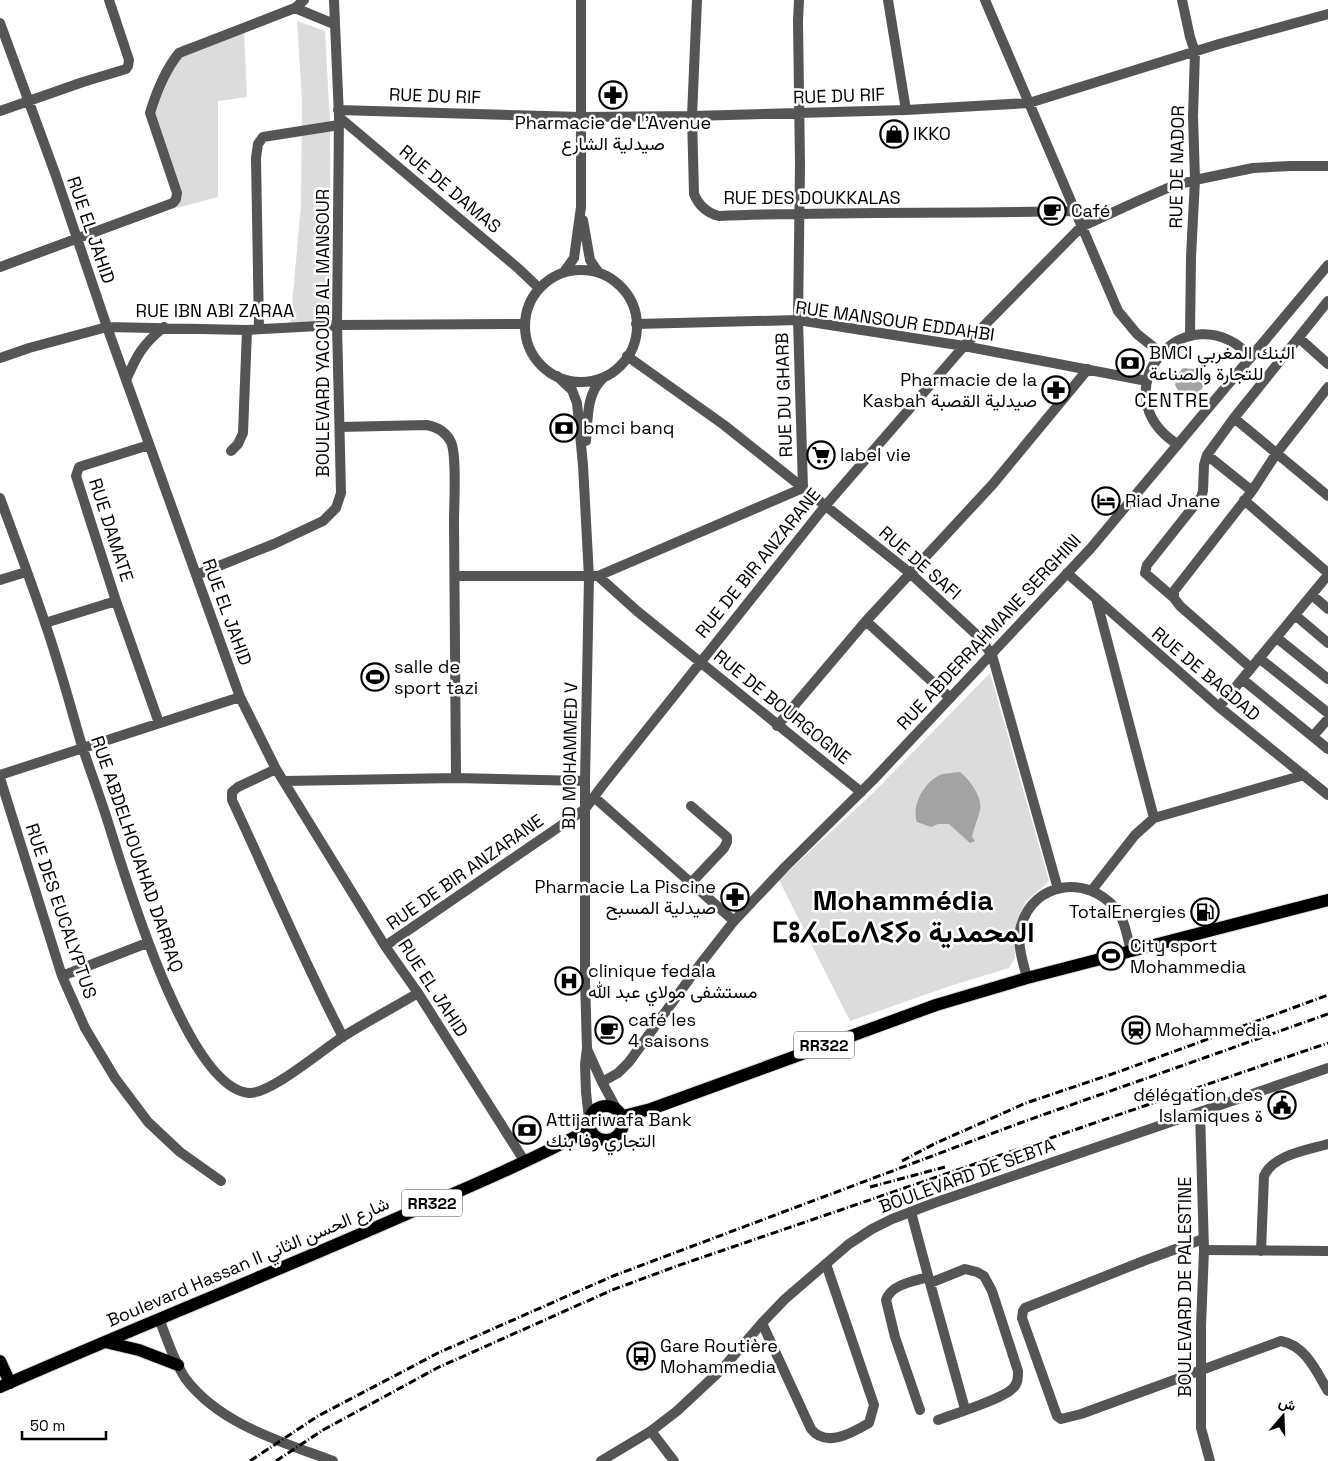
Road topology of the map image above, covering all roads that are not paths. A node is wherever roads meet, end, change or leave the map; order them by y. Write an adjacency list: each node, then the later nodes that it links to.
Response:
1 (109, 0): 15 (street)
2 (304, 0): 10 (street)
3 (334, 0): 13 (street, BOULEVARD YACOUB AL MANSOUR)
4 (581, 0): 22 (street)
5 (697, 0): 20 (street, RUE DES DOUKKALAS)
6 (799, 0): 19 (street, RUE DU GHARB)
7 (888, 0): 17 (street)
8 (985, 0): 16 (street)
9 (1182, 0): 14 (street, RUE DE NADOR)
10 (295, 8): 13 (street); 29 (street)
11 (1328, 14): 14 (street, RUE DU RIF)
12 (0, 23): 15 (street, RUE EL JAHID)
13 (334, 24): 21 (street, BOULEVARD YACOUB AL MANSOUR)
14 (1195, 52): 16 (street, RUE DU RIF); 24 (street, RUE DE NADOR)
15 (29, 100): 18 (street); 29 (street, RUE EL JAHID)
16 (1029, 103): 17 (street, RUE DU RIF); 26 (street)
17 (906, 110): 19 (street, RUE DU RIF)
18 (0, 111)
19 (799, 113): 20 (street, RUE DU RIF); 27 (street, RUE DU GHARB)
20 (692, 116): 22 (street, RUE DU RIF); 27 (street, RUE DES DOUKKALAS)
21 (339, 117): 22 (street, RUE DU RIF); 34 (street, RUE DE DAMAS); 39 (street, BOULEVARD YACOUB AL MANSOUR); 42 (street, RUE DU RIF)
22 (581, 117): 25 (street)
23 (1328, 166): 24 (street, RUE DE BIR ANZARANE)
24 (1195, 180): 28 (street, RUE DE BIR ANZARANE); 44 (street, RUE DE NADOR)
25 (581, 206): 32 (street); 33 (street)
26 (1075, 211): 27 (street, RUE DES DOUKKALAS); 28 (street)
27 (799, 213): 36 (street, RUE DU GHARB)
28 (1081, 228): 46 (street, RUE DE BIR ANZARANE); 47 (street)
29 (77, 239): 31 (street); 40 (street, RUE EL JAHID)
30 (1328, 265): 49 (street)
31 (0, 267)
32 (564, 272): 33 (street); 34 (street)
33 (599, 273): 38 (street)
34 (539, 288): 37 (street)
35 (1328, 301): 45 (street)
36 (798, 320): 38 (street, RUE MANSOUR EDDAHBI); 46 (street, RUE MANSOUR EDDAHBI); 66 (street, RUE DU GHARB)
37 (524, 324): 39 (street, RUE IBN ABI ZARAA); 53 (street)
38 (636, 324): 48 (street)
39 (337, 325): 42 (street, RUE IBN ABI ZARAA); 59 (street, BOULEVARD YACOUB AL MANSOUR)
40 (106, 327): 41 (street, RUE IBN ABI ZARAA); 50 (street, RUE IBN ABI ZARAA); 55 (street, RUE EL JAHID)
41 (164, 328): 43 (street, RUE IBN ABI ZARAA); 55 (street)
42 (259, 329): 43 (street, RUE IBN ABI ZARAA)
43 (247, 330): 62 (street)
44 (1190, 336): 47 (street); 49 (street)
45 (1298, 338): 51 (street); 58 (street)
46 (964, 346): 52 (street, RUE MANSOUR EDDAHBI); 71 (street, RUE DE BIR ANZARANE)
47 (1161, 353): 56 (street)
48 (627, 356): 54 (street); 66 (street, RUE DE SAFI)
49 (1251, 357): 60 (street, RUE ABDERRAHMANE SERGHINI)
50 (0, 358)
51 (1328, 364)
52 (1088, 369): 56 (street, RUE MANSOUR EDDAHBI); 75 (street)
53 (557, 376): 54 (street); 65 (street, BD MOHAMMED V)
54 (604, 376): 65 (street, BD MOHAMMED V)
55 (126, 380): 61 (street, RUE EL JAHID)
56 (1147, 381): 60 (street)
57 (1328, 387): 63 (street)
58 (1234, 418): 63 (street); 64 (street)
59 (340, 428): 77 (street, BOULEVARD YACOUB AL MANSOUR); 78 (street)
60 (1177, 444): 76 (street, RUE ABDERRAHMANE SERGHINI)
61 (149, 445): 77 (street, RUE EL JAHID); 83 (street, RUE DAMATE)
62 (231, 451)
63 (1276, 454): 67 (street); 68 (street)
64 (1207, 455): 67 (street); 82 (street)
65 (583, 465): 79 (street, BD MOHAMMED V)
66 (803, 488): 71 (street, RUE DE SAFI); 79 (street)
67 (1252, 491): 70 (street)
68 (1328, 496)
69 (0, 498): 73 (street, RUE ABDELHOUAHAD DARRAQ)
70 (1244, 500): 74 (street); 82 (street)
71 (826, 505): 75 (street, RUE DE SAFI); 93 (street, RUE DE BIR ANZARANE)
72 (1328, 559): 74 (street)
73 (26, 572): 80 (street); 88 (street, RUE ABDELHOUAHAD DARRAQ)
74 (1326, 572): 81 (street)
75 (910, 573): 87 (street); 91 (street, RUE DE SAFI)
76 (1067, 573): 84 (street, RUE DE BAGDAD); 91 (street, RUE ABDERRAHMANE SERGHINI)
77 (196, 575): 97 (street, RUE EL JAHID)
78 (456, 576): 79 (street); 110 (street)
79 (594, 577): 93 (street, RUE DE BOURGOGNE); 112 (street, BD MOHAMMED V)
80 (0, 580)
81 (1312, 595): 85 (street); 86 (street)
82 (1174, 598): 94 (street)
83 (116, 601): 88 (street, RUE DAMATE); 102 (street)
84 (1097, 602): 99 (street, RUE DE BAGDAD); 118 (street)
85 (1328, 609)
86 (1295, 615): 89 (street); 90 (street)
87 (866, 621): 98 (street); 103 (street)
88 (45, 623): 105 (street, RUE ABDELHOUAHAD DARRAQ)
89 (1277, 638): 92 (street); 96 (street)
90 (1328, 643)
91 (992, 655): 98 (street, RUE ABDERRAHMANE SERGHINI); 120 (street, RUE DE SAFI)
92 (1259, 658): 94 (street); 100 (street)
93 (700, 661): 103 (street, RUE DE BOURGOGNE); 115 (street, RUE DE BIR ANZARANE)
94 (1251, 668): 95 (street)
95 (1242, 679): 99 (street); 104 (street)
96 (1328, 679)
97 (240, 697): 102 (street); 107 (street, RUE EL JAHID)
98 (950, 698): 113 (street, RUE ABDERRAHMANE SERGHINI)
99 (1219, 707): 108 (street, RUE DE BAGDAD)
100 (1328, 713)
101 (1328, 719): 104 (street)
102 (159, 722): 105 (street)
103 (777, 726): 113 (street, RUE DE BOURGOGNE)
104 (1313, 736): 106 (street)
105 (83, 749): 109 (street); 124 (street, RUE ABDELHOUAHAD DARRAQ)
106 (1328, 749)
107 (276, 769): 111 (street, RUE EL JAHID); 130 (street)
108 (1304, 775): 114 (street, RUE DE BAGDAD); 118 (street)
109 (0, 777): 127 (street, RUE DES EUCALYPTUS)
110 (456, 778): 111 (street); 112 (street)
111 (285, 781): 125 (street, RUE EL JAHID)
112 (585, 781): 117 (street, BD MOHAMMED V)
113 (861, 792): 123 (street, RUE ABDERRAHMANE SERGHINI)
114 (1328, 795)
115 (594, 797): 117 (street, RUE DE BIR ANZARANE); 119 (street)
116 (691, 806): 119 (street)
117 (585, 809): 125 (street, RUE DE BIR ANZARANE); 131 (street, BD MOHAMMED V)
118 (1154, 818): 121 (street)
119 (691, 883): 123 (street)
120 (1058, 888): 121 (street); 128 (street)
121 (1092, 890): 126 (street)
122 (1328, 900): 126 (main road, RR322)
123 (734, 921): 133 (street, RUE ABDERRAHMANE SERGHINI)
124 (147, 943): 127 (street); 130 (street, RUE ABDELHOUAHAD DARRAQ)
125 (385, 946): 129 (street, RUE EL JAHID)
126 (1132, 951): 128 (main road, RR322)
127 (62, 976): 139 (street, RUE DES EUCALYPTUS)
128 (1027, 978): 134 (main road, RR322)
129 (418, 993): 130 (street, RUE ABDELHOUAHAD DARRAQ); 138 (street, RUE EL JAHID)
130 (343, 1037)
131 (587, 1048): 133 (street, BD MOHAMMED V); 136 (street, BD MOHAMMED V)
132 (1328, 1068): 135 (street, BOULEVARD DE SEBTA)
133 (602, 1082): 134 (street, BD MOHAMMED V)
134 (619, 1112): 136 (main road, RR322); 136 (main road)
135 (1200, 1112): 140 (street, BOULEVARD DE SEBTA); 141 (street, BOULEVARD DE PALESTINE)
136 (590, 1124): 138 (main road, Boulevard Hassan II شارع الحسن الثاني / RR322)
137 (1328, 1144): 142 (street)
138 (526, 1162): 146 (main road, Boulevard Hassan II شارع الحسن الثاني / RR322)
139 (221, 1181)
140 (911, 1212): 144 (street, BOULEVARD DE SEBTA); 145 (street)
141 (1204, 1245): 142 (street); 151 (street, BOULEVARD DE PALESTINE); 151 (street)
142 (1261, 1251): 143 (street)
143 (1328, 1251)
144 (826, 1264): 147 (street, BOULEVARD DE SEBTA); 147 (street)
145 (929, 1280): 154 (street); 155 (street); 155 (street)
146 (159, 1319): 148 (main road, Boulevard Hassan II شارع الحسن الثاني / RR322); 150 (street)
147 (762, 1323): 157 (street, BOULEVARD DE SEBTA)
148 (105, 1342): 150 (main road); 152 (main road, Boulevard Hassan II شارع الحسن الثاني / RR322)
149 (0, 1361): 152 (main road)
150 (178, 1365): 158 (street)
151 (1202, 1370): 153 (street); 161 (street, BOULEVARD DE PALESTINE)
152 (5, 1385)
153 (1328, 1391)
154 (920, 1410)
155 (965, 1410): 156 (street)
156 (938, 1420)
157 (651, 1431): 159 (street, BOULEVARD DE SEBTA); 160 (street)
158 (333, 1461)
159 (601, 1461)
160 (674, 1461)
161 (1210, 1461)

